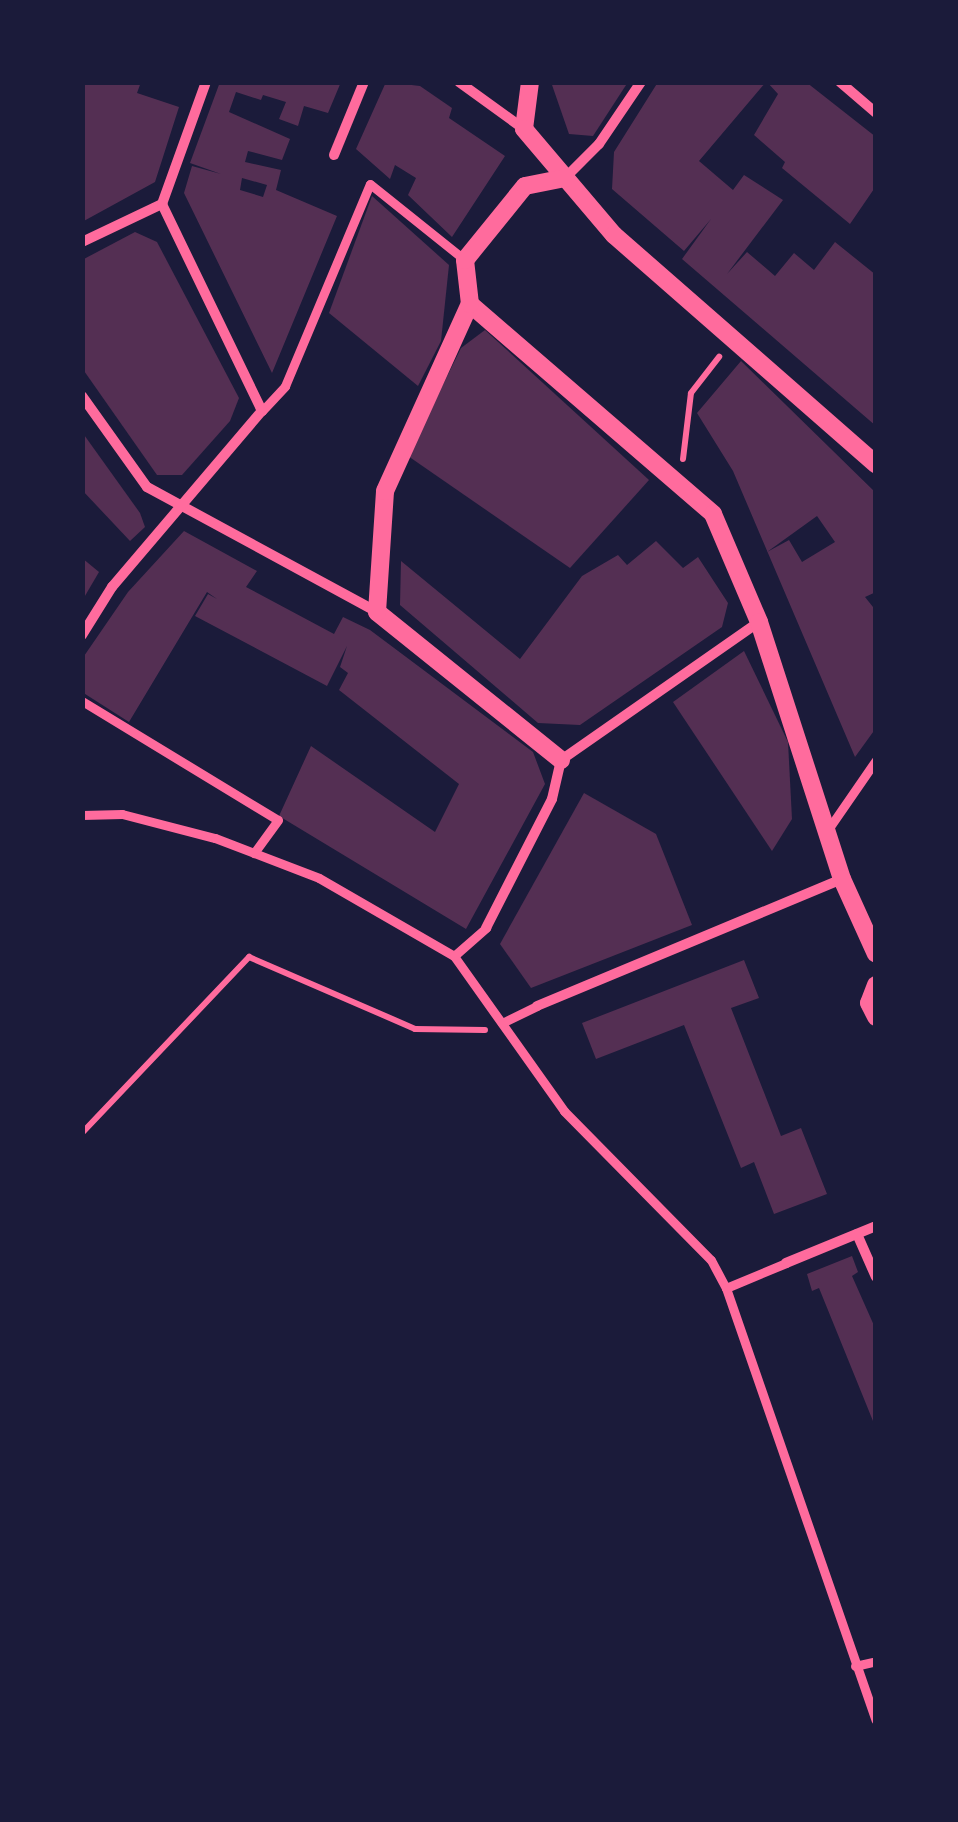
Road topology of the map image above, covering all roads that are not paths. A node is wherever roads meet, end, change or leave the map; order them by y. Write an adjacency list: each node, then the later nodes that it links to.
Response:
1 (206, 82): 11 (street)
2 (364, 82): 9 (street)
3 (459, 82): 8 (street)
4 (530, 82): 8 (street)
5 (642, 82): 10 (street)
6 (840, 82): 7 (street)
7 (876, 113)
8 (524, 130): 10 (street)
9 (334, 155)
10 (565, 178): 13 (street); 17 (street)
11 (162, 204): 12 (street); 16 (street)
12 (82, 242)
13 (465, 260): 14 (street); 16 (street)
14 (470, 304): 19 (street); 20 (street)
15 (82, 396): 18 (street)
16 (262, 411): 18 (street)
17 (876, 464)
18 (178, 507): 19 (street); 21 (street)
19 (377, 612): 23 (street)
20 (759, 622): 23 (street); 26 (street)
21 (82, 635)
22 (82, 701): 27 (street)
23 (561, 760): 29 (street)
24 (876, 760): 26 (street)
25 (82, 816): 27 (street)
26 (827, 832): 28 (street)
27 (254, 854): 31 (street)
28 (842, 879): 30 (street); 33 (street)
29 (486, 928): 31 (street)
30 (876, 954)
31 (454, 956): 35 (street)
32 (876, 986): 34 (street)
33 (537, 1006): 35 (street)
34 (876, 1017)
35 (502, 1023): 40 (street)
36 (876, 1226): 37 (street)
37 (857, 1234): 38 (street); 39 (street)
38 (786, 1263): 40 (street)
39 (876, 1277)
40 (726, 1288): 42 (street)
41 (876, 1662): 42 (street)
42 (855, 1666): 43 (street)
43 (876, 1720)

